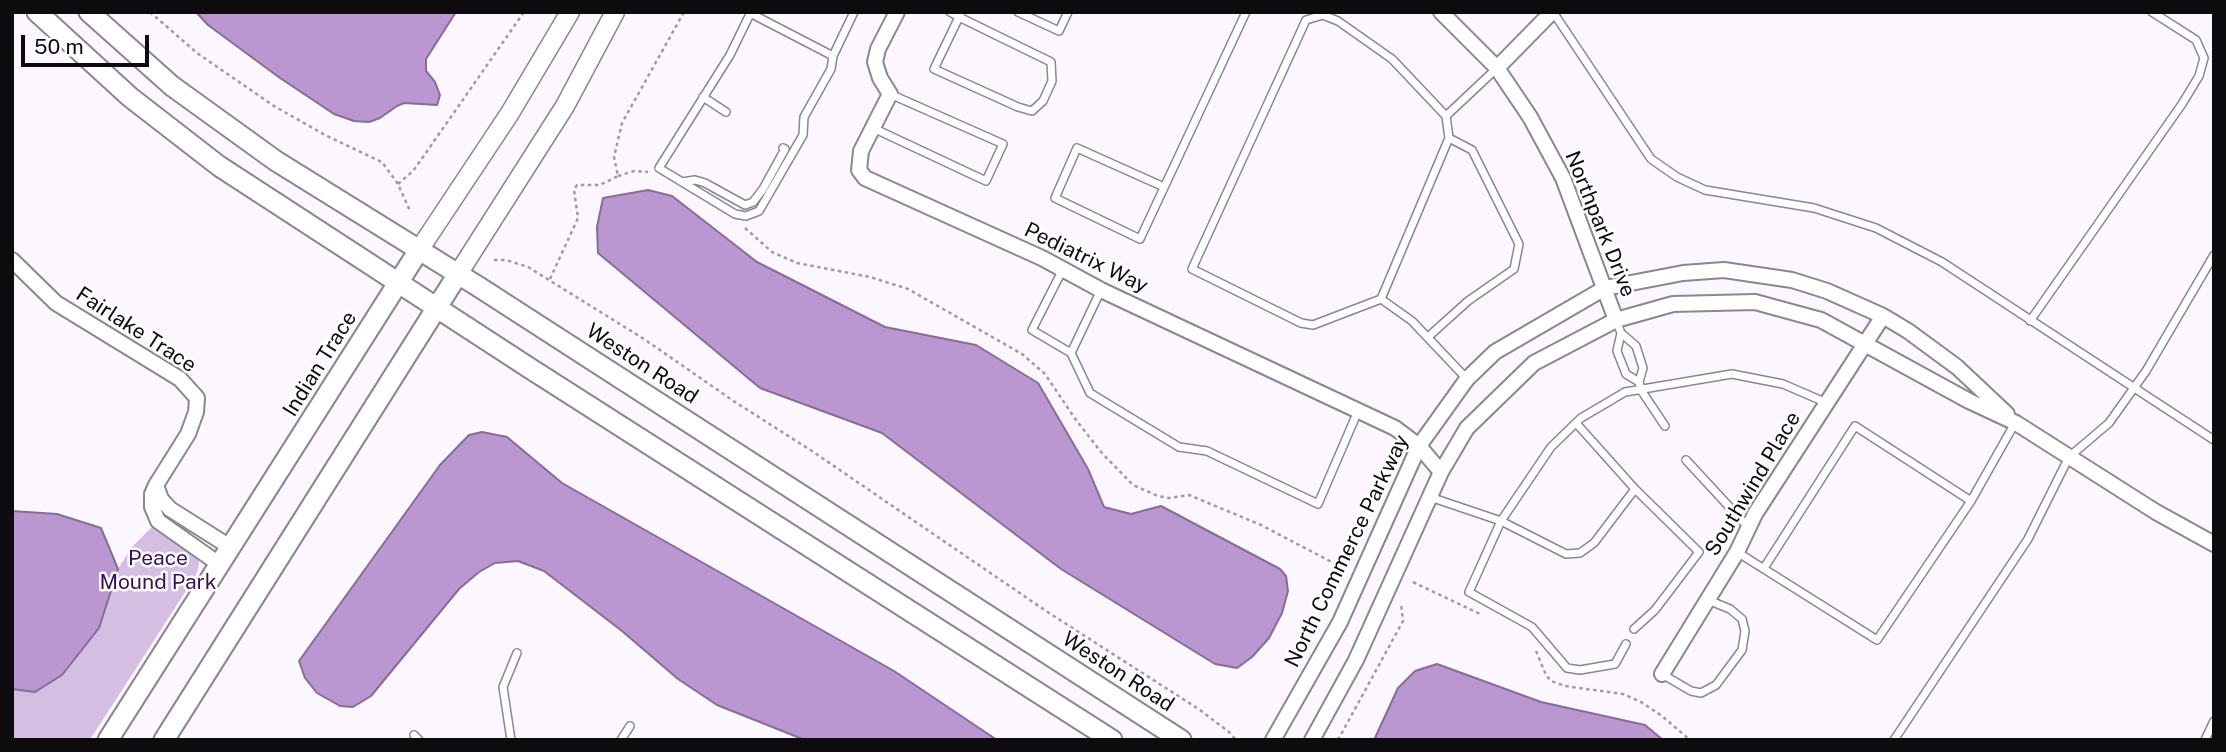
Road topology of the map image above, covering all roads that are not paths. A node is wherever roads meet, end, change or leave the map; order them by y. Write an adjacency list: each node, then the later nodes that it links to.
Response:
1 (37, 12): 34 (main road)
2 (89, 12): 29 (main road, Weston Road)
3 (570, 12): 29 (street, Indian Trace)
4 (615, 12): 33 (street)
5 (854, 12): 16 (lane)
6 (897, 12): 20 (street)
7 (950, 12): 15 (lane)
8 (1018, 12): 9 (lane)
9 (1068, 12)
10 (1246, 12): 28 (lane)
11 (1441, 12): 17 (street, Northpark Drive)
12 (2152, 12): 40 (lane)
13 (751, 13): 16 (lane); 21 (lane)
14 (1553, 13): 17 (street); 40 (lane)
15 (960, 15): 19 (lane); 19 (lane)
16 (833, 56): 27 (lane)
17 (1497, 68): 23 (lane); 35 (street, Northpark Drive)
18 (972, 75): 19 (lane)
19 (968, 85)
20 (890, 94): 24 (street, Pediatrix Way); 24 (lane)
21 (703, 97): 22 (lane); 27 (lane)
22 (726, 111)
23 (1446, 116): 25 (lane); 37 (lane)
24 (873, 128): 32 (street, Pediatrix Way)
25 (1449, 138): 37 (lane); 42 (lane)
26 (783, 148): 27 (lane)
27 (681, 183)
28 (1164, 187): 28 (lane)
29 (419, 250): 33 (main road, Weston Road); 34 (main road, Indian Trace)
30 (2214, 255): 47 (lane)
31 (12, 260): 65 (street, Fairlake Trace)
32 (1063, 269): 36 (street, Pediatrix Way); 44 (lane)
33 (458, 274): 38 (main road); 79 (main road, Weston Road)
34 (398, 283): 38 (main road); 65 (main road, Indian Trace)
35 (1605, 288): 39 (street, North Commerce Parkway); 41 (street, Northpark Drive); 45 (street, North Commerce Parkway)
36 (1101, 290): 44 (lane); 49 (street, Pediatrix Way)
37 (1381, 299): 42 (lane)
38 (437, 308): 75 (main road); 78 (main road)
39 (1883, 316): 43 (street, Southwind Place); 50 (street, North Commerce Parkway)
40 (2030, 321): 47 (lane)
41 (1619, 326): 43 (street, North Commerce Parkway); 46 (lane); 46 (lane); 57 (street, North Commerce Parkway)
42 (1428, 337): 45 (lane)
43 (1866, 343): 48 (street, Southwind Place); 50 (street, North Commerce Parkway)
44 (1071, 353): 49 (lane)
45 (1467, 379): 54 (street, North Commerce Parkway)
46 (1640, 386): 48 (lane); 51 (lane); 52 (lane)
47 (2133, 389): 53 (lane); 55 (lane)
48 (1827, 403): 62 (street, Southwind Place)
49 (1358, 411): 54 (street, Pediatrix Way)
50 (2016, 423): 55 (street, North Commerce Parkway); 60 (lane)
51 (1576, 424): 58 (lane); 61 (lane)
52 (1665, 426)
53 (2214, 440)
54 (1419, 446): 57 (street, Pediatrix Way); 80 (street, North Commerce Parkway)
55 (2069, 457): 63 (street, North Commerce Parkway); 82 (lane)
56 (1686, 460): 62 (lane)
57 (1441, 472): 59 (street, North Commerce Parkway)
58 (1635, 489): 61 (lane); 68 (lane)
59 (1430, 497): 61 (lane); 81 (street, North Commerce Parkway)
60 (1971, 501): 66 (lane); 66 (lane)
61 (1501, 521): 69 (lane)
62 (1748, 527): 64 (street, Southwind Place)
63 (2214, 544)
64 (1737, 552): 66 (lane); 67 (street, Southwind Place)
65 (225, 556): 74 (main road, Indian Trace)
66 (1764, 568)
67 (1708, 599): 71 (street, Southwind Place); 71 (lane)
68 (1634, 629)
69 (1626, 644)
70 (517, 653): 76 (lane)
71 (1662, 674)
72 (2214, 721): 83 (lane)
73 (630, 726): 77 (lane)
74 (108, 740)
75 (164, 740)
76 (511, 740)
77 (621, 740)
78 (1112, 740)
79 (1181, 740)
80 (1273, 740)
81 (1312, 740)
82 (1894, 740)
83 (2205, 740)

